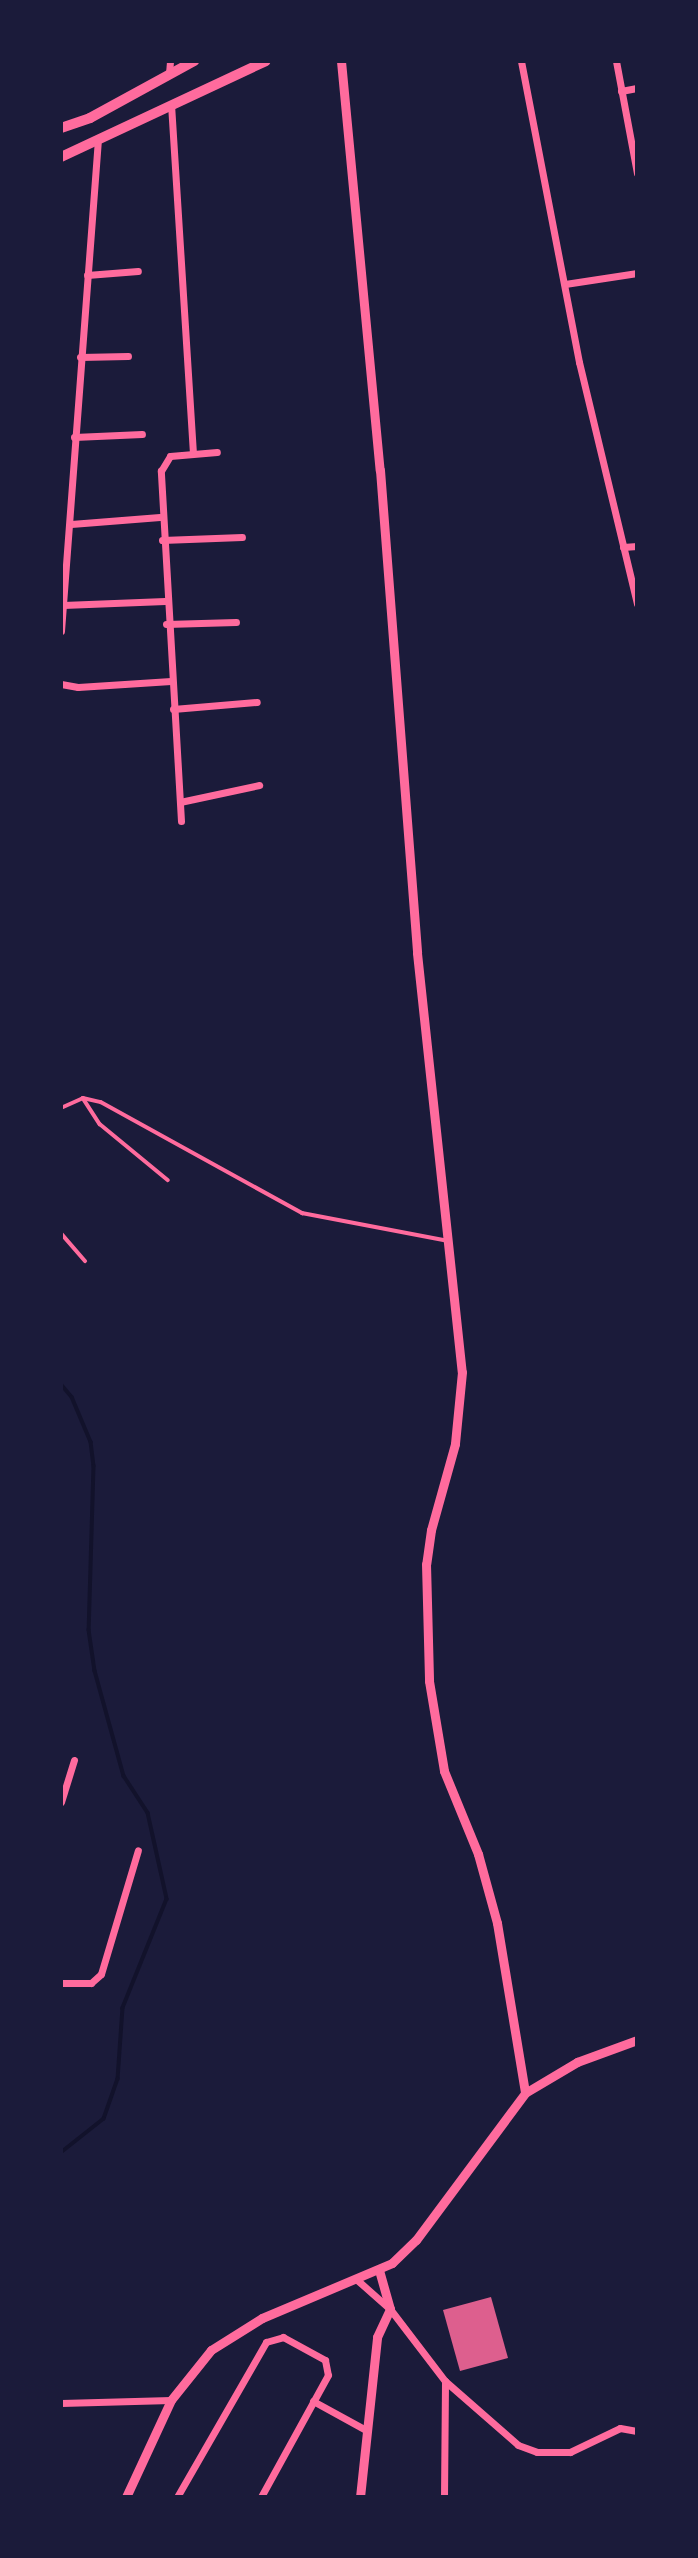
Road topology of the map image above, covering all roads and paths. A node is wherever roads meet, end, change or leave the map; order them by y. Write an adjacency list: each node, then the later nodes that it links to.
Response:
1 (194, 61): 6 (main road)
2 (266, 61): 9 (main road)
3 (341, 61): 48 (street)
4 (521, 61): 17 (street)
5 (616, 61): 8 (street)
6 (169, 67): 10 (main road)
7 (637, 88): 8 (street)
8 (621, 91): 13 (street)
9 (171, 104): 11 (main road); 23 (street)
10 (61, 128)
11 (98, 143): 12 (main road); 16 (street)
12 (61, 156)
13 (637, 173)
14 (138, 271): 16 (street)
15 (637, 274): 17 (street)
16 (87, 275): 19 (street)
17 (565, 284): 29 (street)
18 (128, 356): 19 (street)
19 (80, 357): 21 (street)
20 (142, 433): 21 (street)
21 (74, 437): 25 (street)
22 (217, 452): 23 (street)
23 (193, 453): 24 (street)
24 (160, 517): 25 (street); 27 (street)
25 (71, 524): 32 (street)
26 (242, 537): 27 (street)
27 (162, 540): 30 (street)
28 (637, 546): 29 (street)
29 (623, 547): 31 (street)
30 (165, 601): 32 (street); 34 (street)
31 (637, 604)
32 (63, 605): 35 (street)
33 (236, 622): 34 (street)
34 (166, 624): 37 (street)
35 (61, 625): 36 (street)
36 (61, 631)
37 (171, 681): 38 (street); 40 (street)
38 (62, 685)
39 (257, 702): 40 (street)
40 (173, 709): 42 (street)
41 (259, 785): 42 (street)
42 (180, 802): 43 (street)
43 (181, 821)
44 (83, 1098): 45 (lane); 46 (lane); 48 (lane)
45 (61, 1108)
46 (168, 1180)
47 (61, 1233): 49 (lane)
48 (444, 1240): 55 (street)
49 (85, 1261)
50 (74, 1760): 51 (street)
51 (61, 1802)
52 (138, 1850): 53 (street)
53 (61, 1983)
54 (637, 2040): 55 (street)
55 (525, 2093): 56 (street)
56 (379, 2270): 57 (street); 58 (street)
57 (356, 2279): 58 (street); 60 (street)
58 (390, 2309): 59 (street); 63 (street)
59 (445, 2381): 64 (street); 69 (street)
60 (171, 2400): 62 (street); 65 (street)
61 (313, 2401): 63 (street); 66 (street); 67 (street)
62 (61, 2403)
63 (366, 2430): 68 (street)
64 (637, 2431)
65 (126, 2497)
66 (177, 2497)
67 (261, 2497)
68 (360, 2497)
69 (444, 2497)

